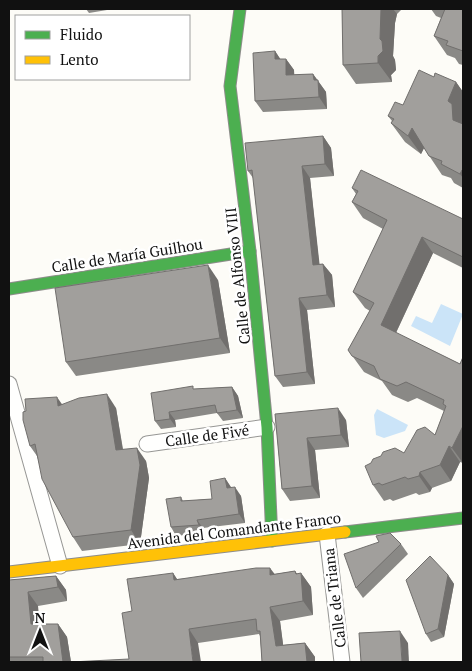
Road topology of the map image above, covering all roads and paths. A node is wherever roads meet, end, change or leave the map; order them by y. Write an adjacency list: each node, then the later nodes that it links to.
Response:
1 (240, 9): 2 (street, Calle de Alfonso VIII)
2 (250, 251): 3 (street, Calle de María Guilhou); 5 (street, Calle de Alfonso VIII)
3 (9, 289)
4 (9, 384): 10 (street)
5 (267, 427): 6 (street, Calle de Fivé); 9 (street, Calle de Alfonso VIII)
6 (147, 444)
7 (463, 518): 8 (street, Avenida del Comandante Franco)
8 (327, 534): 9 (street, Avenida del Comandante Franco); 12 (street, Calle de Triana)
9 (272, 541): 10 (street, Avenida del Comandante Franco)
10 (60, 566): 11 (street, Avenida del Comandante Franco)
11 (9, 572)
12 (342, 662)

